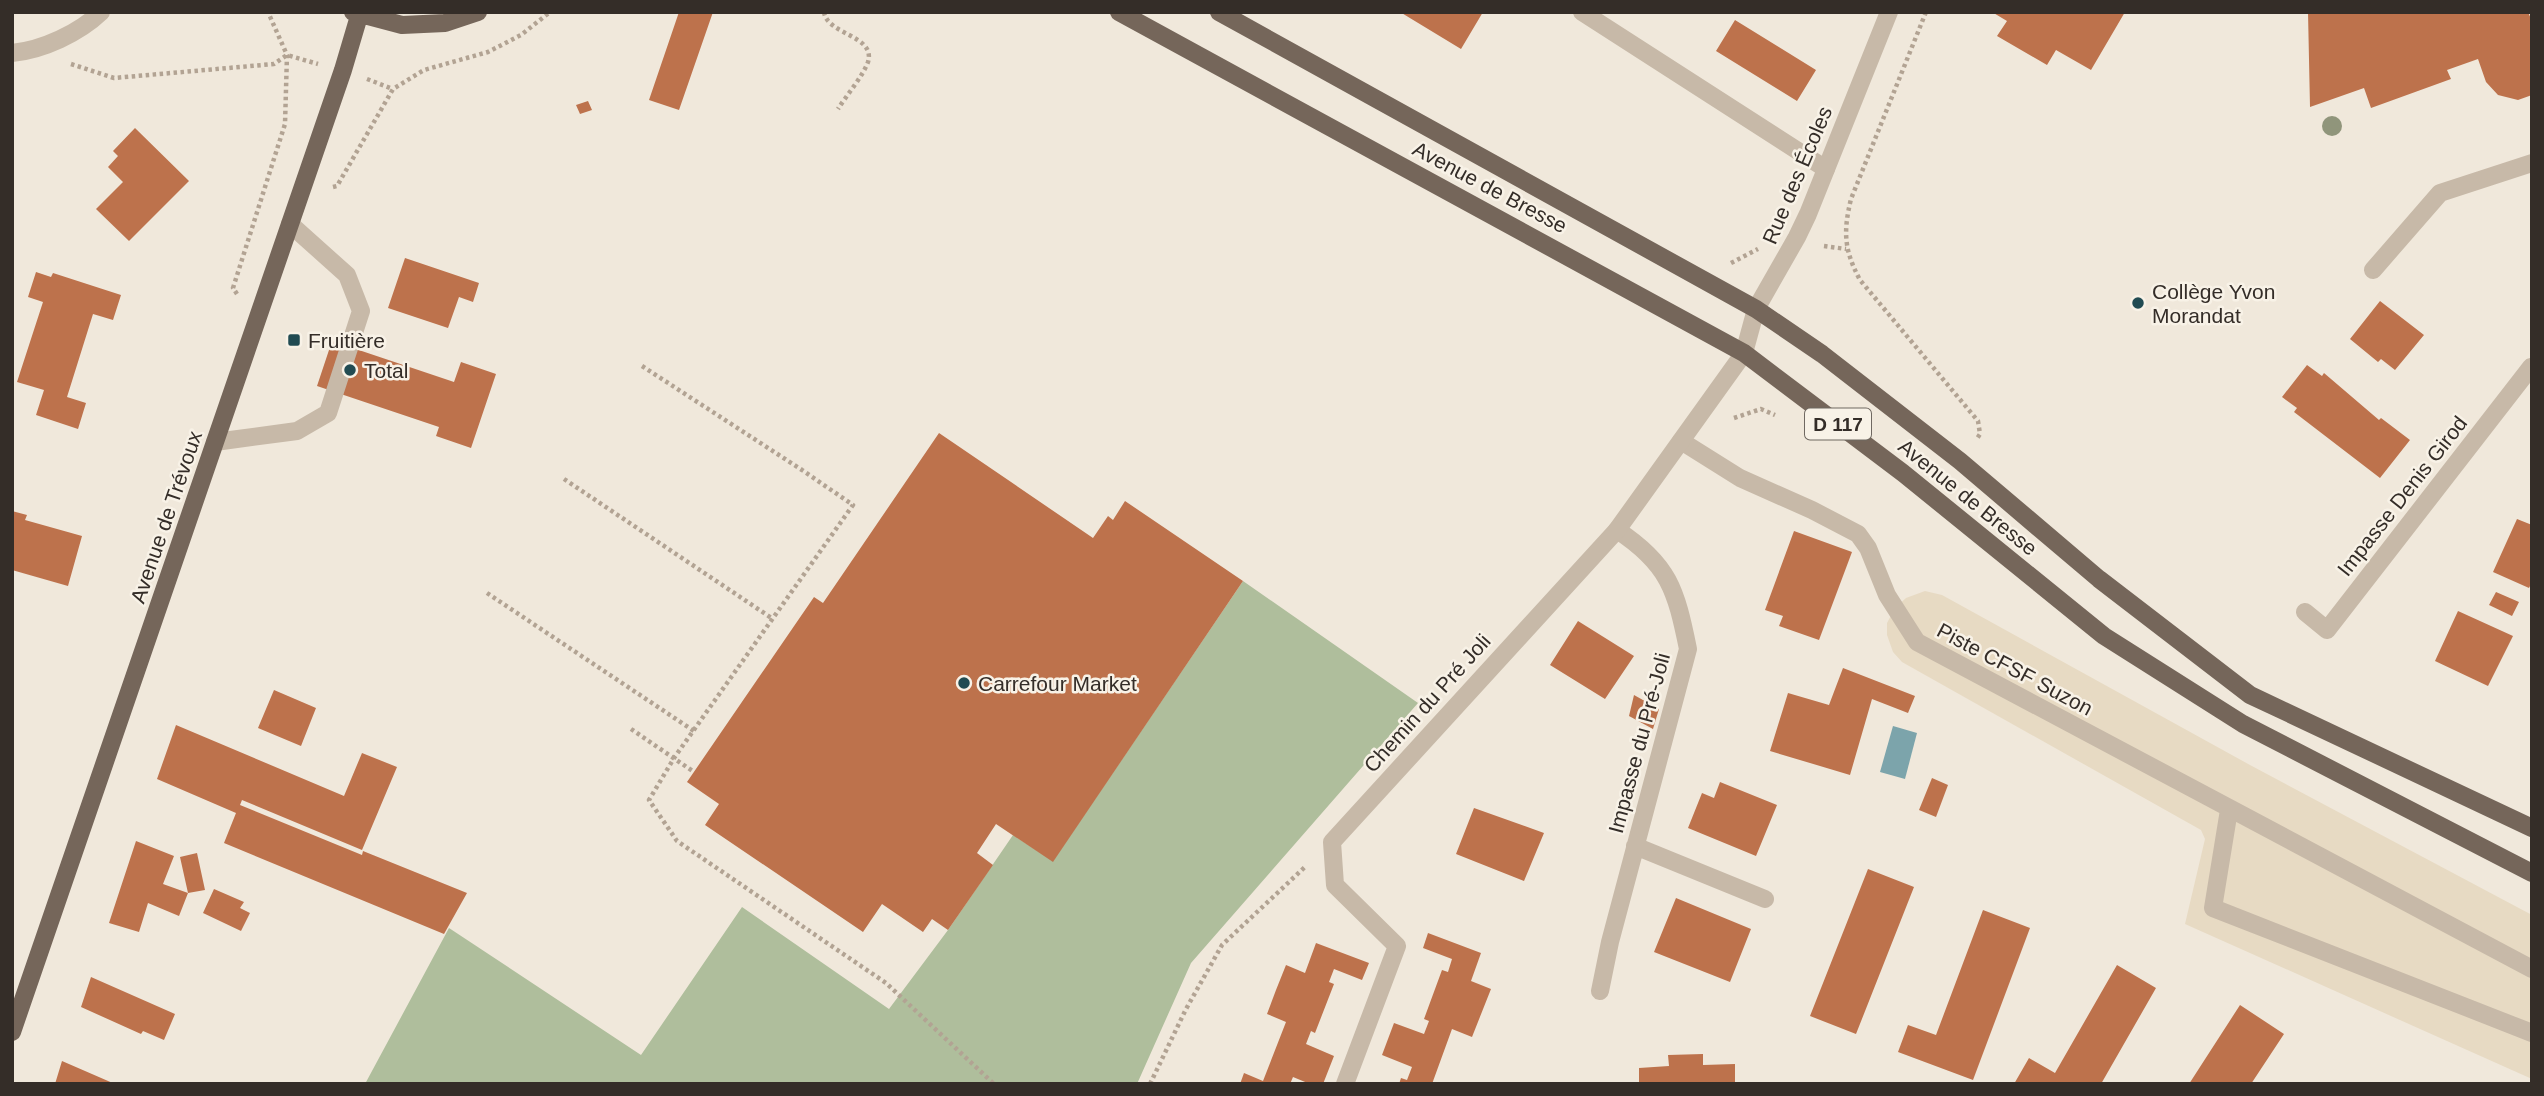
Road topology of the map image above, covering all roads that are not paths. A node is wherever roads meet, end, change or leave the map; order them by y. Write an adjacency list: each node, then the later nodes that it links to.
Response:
1 (101, 12): 8 (street)
2 (478, 12): 7 (main road)
3 (1119, 12): 14 (main road, Avenue de Bresse / D 117)
4 (1219, 12): 13 (main road, Avenue de Bresse / D 117)
5 (1582, 12): 10 (street)
6 (1889, 12): 10 (street, Rue des Écoles)
7 (356, 14): 11 (main road, Avenue de Trévoux)
8 (21, 52)
9 (2532, 163): 12 (street)
10 (1826, 169): 13 (street, Rue des Écoles)
11 (290, 223): 17 (main road, Avenue de Trévoux); 17 (street)
12 (2372, 270)
13 (1756, 309): 14 (street, Rue des Écoles); 21 (main road, Avenue de Bresse / D 117)
14 (1744, 353): 16 (street, Chemin du Pré Joli); 23 (main road, Avenue de Bresse / D 117)
15 (2531, 367): 19 (street, Impasse Denis Girod)
16 (1681, 441): 18 (street, Chemin du Pré Joli); 20 (street, Piste CFSF Suzon)
17 (215, 442): 27 (main road, Avenue de Trévoux)
18 (1616, 530): 22 (street, Impasse du Pré-Joli); 29 (street, Chemin du Pré Joli)
19 (2305, 612)
20 (2229, 810): 25 (street, Piste CFSF Suzon); 28 (street)
21 (2532, 828)
22 (1635, 846): 24 (street); 26 (street, Impasse du Pré-Joli)
23 (2532, 873)
24 (1765, 899)
25 (2532, 969)
26 (1600, 990)
27 (12, 1032)
28 (2532, 1033)
29 (1345, 1084)

